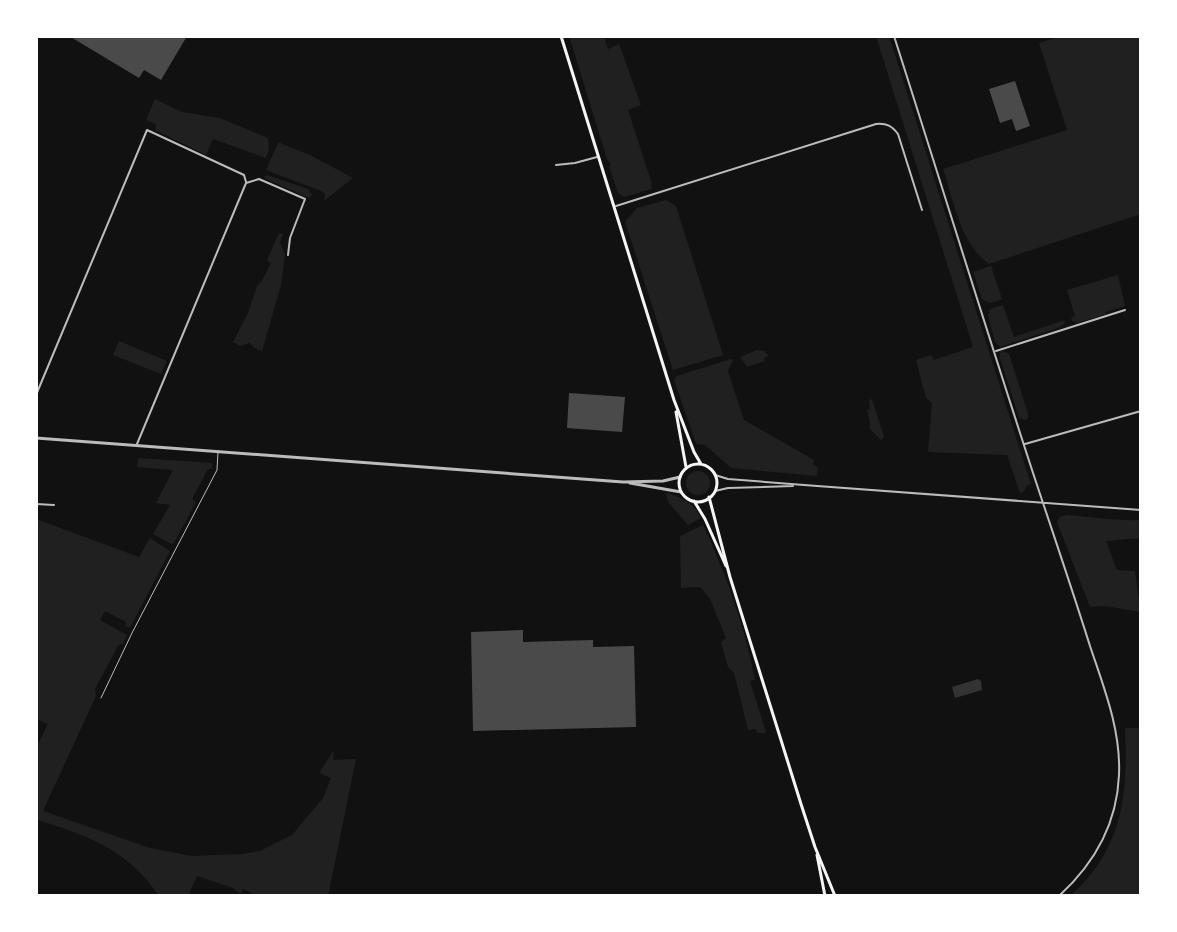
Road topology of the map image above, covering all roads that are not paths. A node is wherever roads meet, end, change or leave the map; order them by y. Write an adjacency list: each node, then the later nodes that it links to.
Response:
1 (561, 36): 3 (main road)
2 (894, 36): 10 (street)
3 (599, 156): 4 (street); 6 (main road)
4 (556, 165)
5 (246, 183): 8 (street); 11 (street); 16 (street)
6 (614, 206): 7 (street); 12 (main road)
7 (922, 210)
8 (288, 255)
9 (1125, 310): 10 (street)
10 (995, 352): 15 (street)
11 (36, 395)
12 (674, 400): 18 (main road); 19 (main road)
13 (1141, 411): 15 (street)
14 (36, 438): 16 (street)
15 (1024, 444): 29 (street)
16 (136, 446): 17 (street)
17 (218, 452): 22 (street); 33 (lane)
18 (701, 464): 19 (main road); 20 (main road)
19 (686, 468): 21 (main road)
20 (715, 475): 23 (street); 24 (main road)
21 (680, 477): 22 (street); 25 (main road)
22 (623, 482): 25 (street)
23 (804, 485): 24 (street); 29 (street)
24 (715, 491): 26 (main road)
25 (681, 492): 27 (main road)
26 (709, 497): 27 (main road); 32 (main road)
27 (694, 501): 32 (main road)
28 (36, 504): 30 (street)
29 (1044, 504): 31 (street); 37 (street)
30 (54, 505)
31 (1141, 510)
32 (730, 577): 34 (main road)
33 (101, 698)
34 (815, 847): 35 (main road); 36 (main road)
35 (825, 896)
36 (835, 896)
37 (1059, 896)

